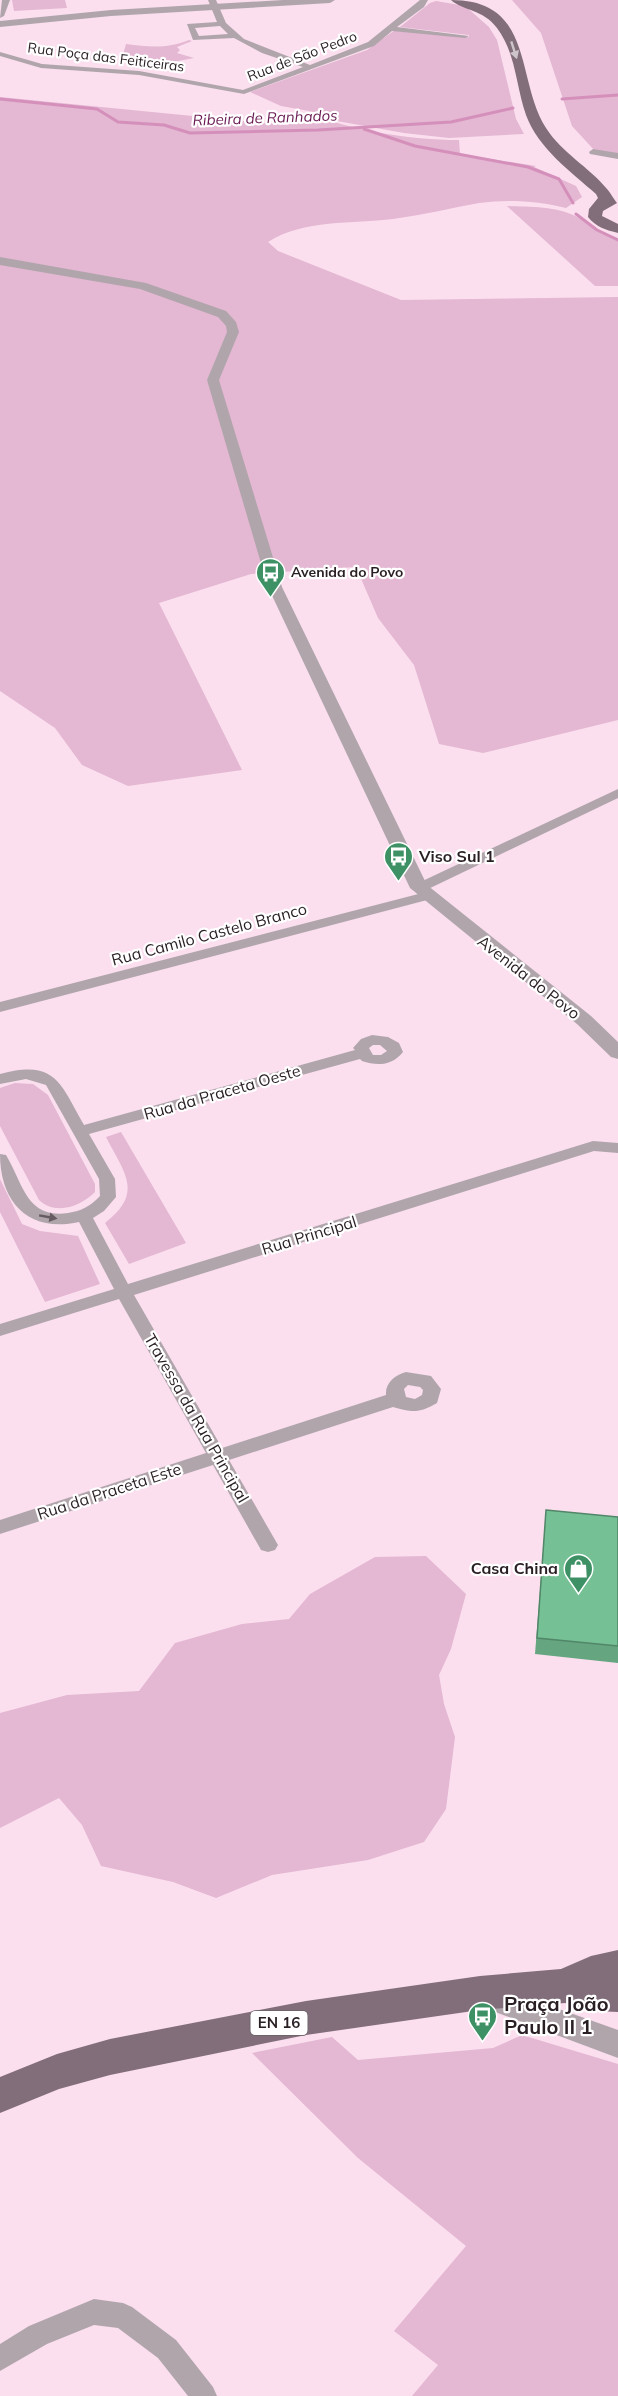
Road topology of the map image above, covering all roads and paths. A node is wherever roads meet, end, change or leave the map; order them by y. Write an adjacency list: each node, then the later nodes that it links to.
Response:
1 (6, 0): 8 (street)
2 (330, 0): 7 (street)
3 (424, 0): 11 (street, Rua de São Pedro)
4 (458, 0): 5 (main road); 23 (main road, one-way to 23)
5 (479, 0)
6 (491, 0): 12 (main road)
7 (214, 4): 9 (street); 10 (street)
8 (0, 16)
9 (0, 24)
10 (222, 24): 13 (street); 13 (street)
11 (392, 28): 14 (street); 16 (street, Rua de São Pedro)
12 (520, 28)
13 (234, 36): 16 (street)
14 (465, 36)
15 (0, 54): 17 (street, Rua Poça das Feiticeiras)
16 (312, 68): 17 (street, Rua de São Pedro)
17 (244, 92)
18 (560, 134): 21 (main road)
19 (593, 152): 20 (street)
20 (618, 156)
21 (613, 185)
22 (618, 201): 23 (main road)
23 (600, 206): 24 (main road)
24 (618, 228)
25 (0, 261): 27 (street)
26 (618, 794): 27 (street, Rua Camilo Castelo Branco)
27 (423, 892): 28 (street, Rua Camilo Castelo Branco); 29 (street, Avenida do Povo)
28 (0, 1007)
29 (613, 1049): 31 (street, Avenida do Povo)
30 (362, 1053): 33 (street, Rua da Praceta Oeste)
31 (618, 1065)
32 (0, 1079): 33 (street)
33 (81, 1131): 38 (street)
34 (618, 1135): 35 (street)
35 (593, 1146): 36 (street, Rua Principal); 39 (street, Rua Principal)
36 (618, 1148)
37 (0, 1159): 38 (street, one-way to 38)
38 (83, 1214): 39 (street, Travessa da Rua Principal)
39 (124, 1292): 40 (street, Rua Principal); 42 (street, Travessa da Rua Principal)
40 (0, 1330)
41 (396, 1399): 42 (street, Rua da Praceta Este)
42 (218, 1455): 43 (street, Rua da Praceta Este); 44 (street, Travessa da Rua Principal)
43 (0, 1527)
44 (268, 1545)
45 (618, 1967): 46 (main road, EN 16)
46 (565, 1986): 47 (main road, EN 16); 48 (main road, EN 16)
47 (480, 1993): 49 (street); 50 (main road, EN 16)
48 (618, 1995)
49 (618, 2044)
50 (0, 2095)
51 (0, 2358): 52 (street)
52 (204, 2396)

